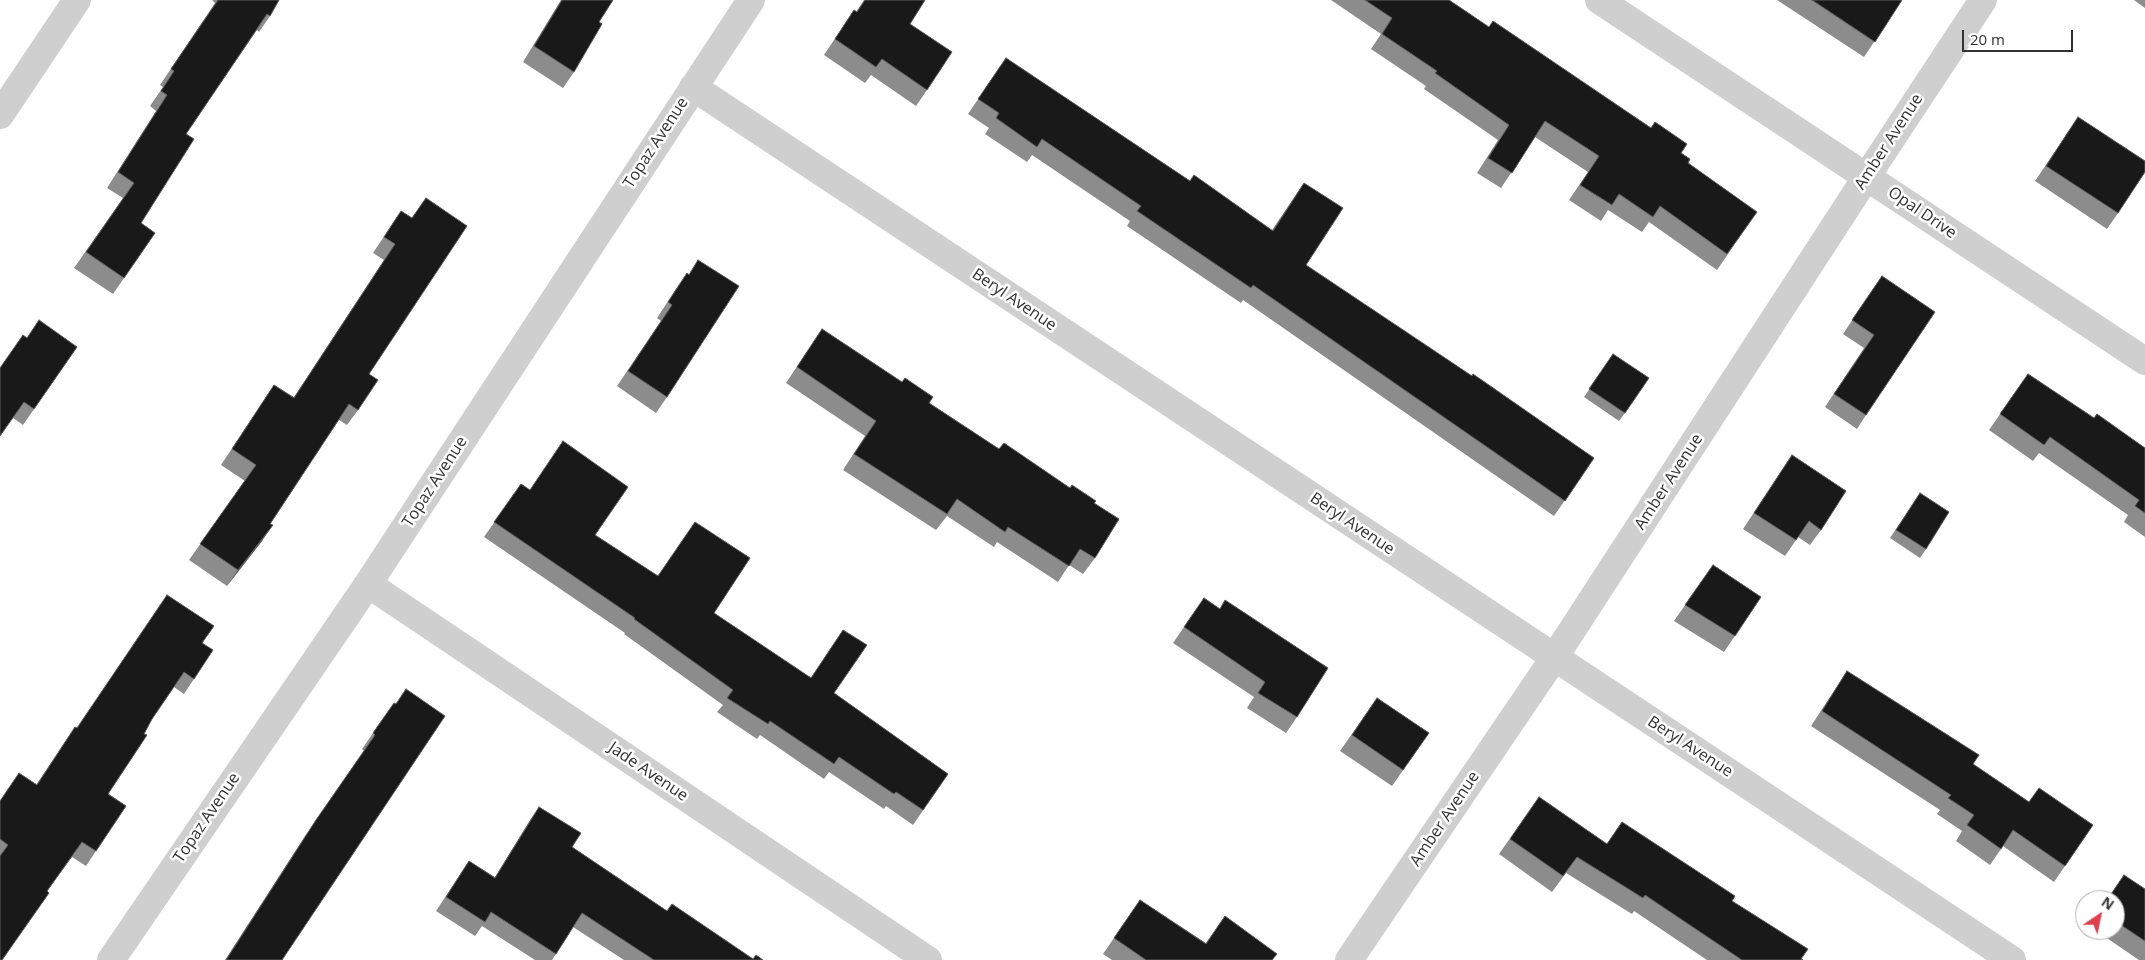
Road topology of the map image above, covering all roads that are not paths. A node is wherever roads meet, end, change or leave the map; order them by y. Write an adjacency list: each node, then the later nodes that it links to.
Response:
1 (77, 0): 6 (street)
2 (751, 0): 5 (street, Topaz Avenue)
3 (1598, 0): 7 (street, Opal Drive)
4 (1983, 0): 7 (street, Amber Avenue)
5 (693, 87): 9 (street, Topaz Avenue); 10 (street, Beryl Avenue)
6 (0, 115)
7 (1867, 176): 8 (street, Opal Drive); 10 (street, Amber Avenue)
8 (2145, 360)
9 (368, 584): 11 (street, Topaz Avenue); 12 (street, Jade Avenue)
10 (1554, 658): 13 (street, Amber Avenue); 14 (street, Beryl Avenue)
11 (111, 960)
12 (928, 960)
13 (1349, 960)
14 (2012, 960)

